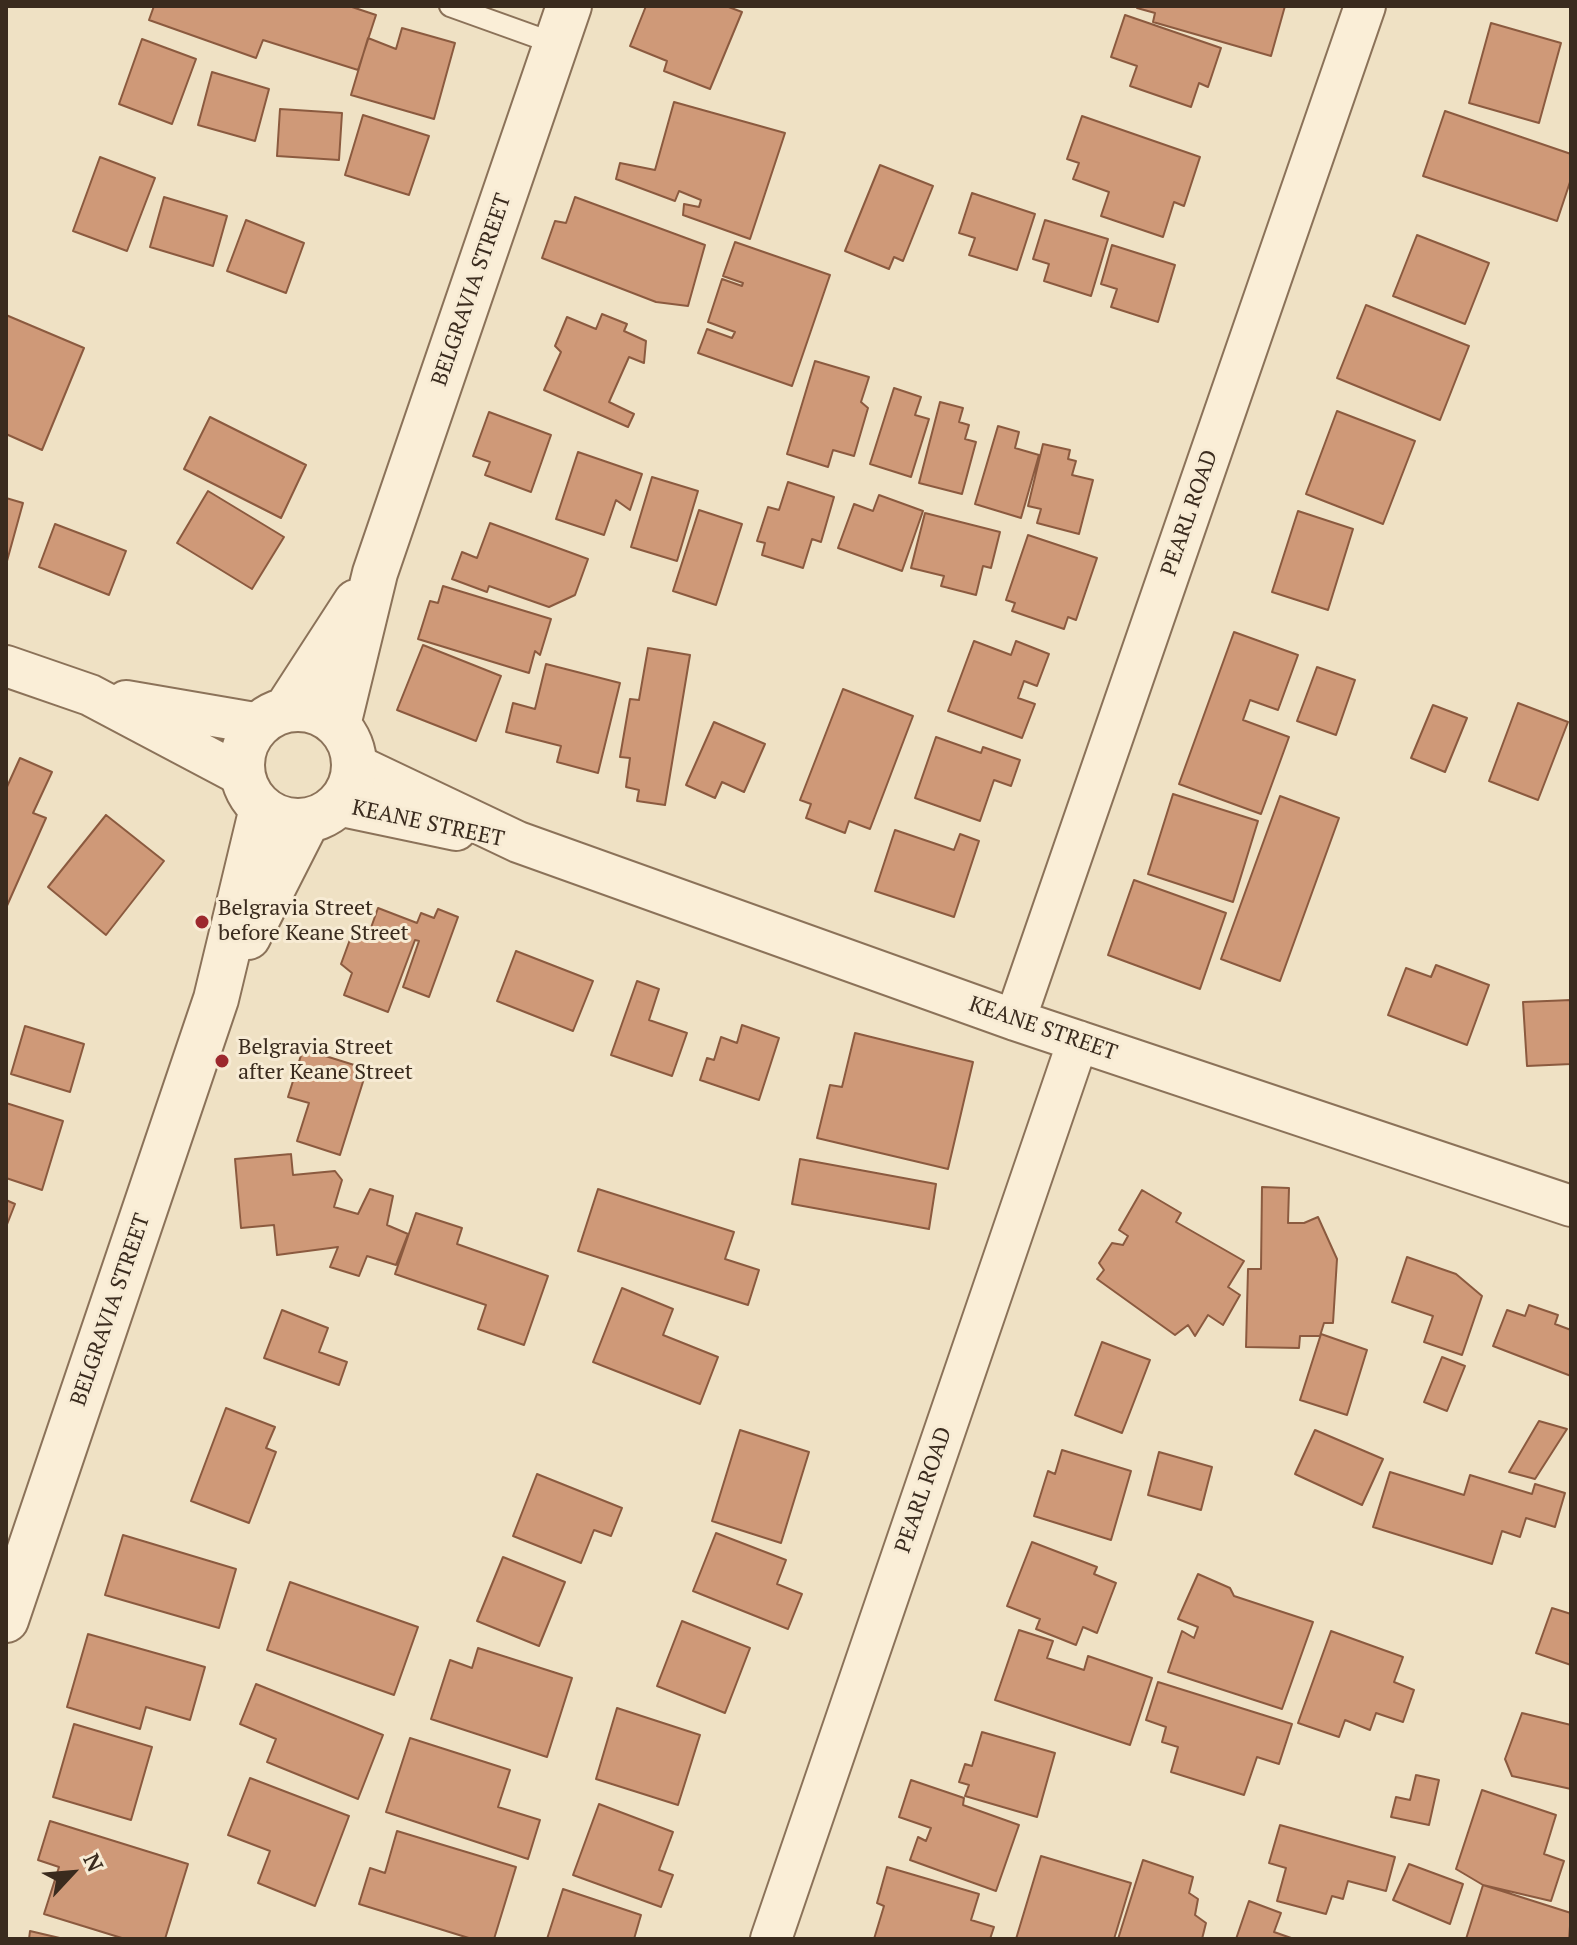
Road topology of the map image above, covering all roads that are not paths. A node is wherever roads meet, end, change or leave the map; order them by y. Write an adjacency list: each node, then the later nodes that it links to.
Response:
1 (450, 6): 3 (lane)
2 (1365, 6): 13 (street, PEARL ROAD)
3 (563, 25): 4 (street, BELGRAVIA STREET)
4 (375, 573): 7 (street, BELGRAVIA STREET); 8 (street, BELGRAVIA STREET)
5 (6, 666): 6 (street)
6 (90, 695): 7 (street); 9 (street)
7 (273, 717): 8 (street); 9 (street)
8 (346, 745): 10 (street); 11 (street, KEANE STREET)
9 (252, 792): 10 (street); 12 (street, BELGRAVIA STREET)
10 (322, 813): 11 (street, KEANE STREET); 12 (street, BELGRAVIA STREET)
11 (518, 842): 13 (street, KEANE STREET)
12 (216, 999): 16 (street, BELGRAVIA STREET)
13 (1015, 1020): 14 (street, KEANE STREET)
14 (1078, 1041): 15 (street, KEANE STREET); 17 (street, PEARL ROAD)
15 (1571, 1206)
16 (6, 1620)
17 (771, 1939)

